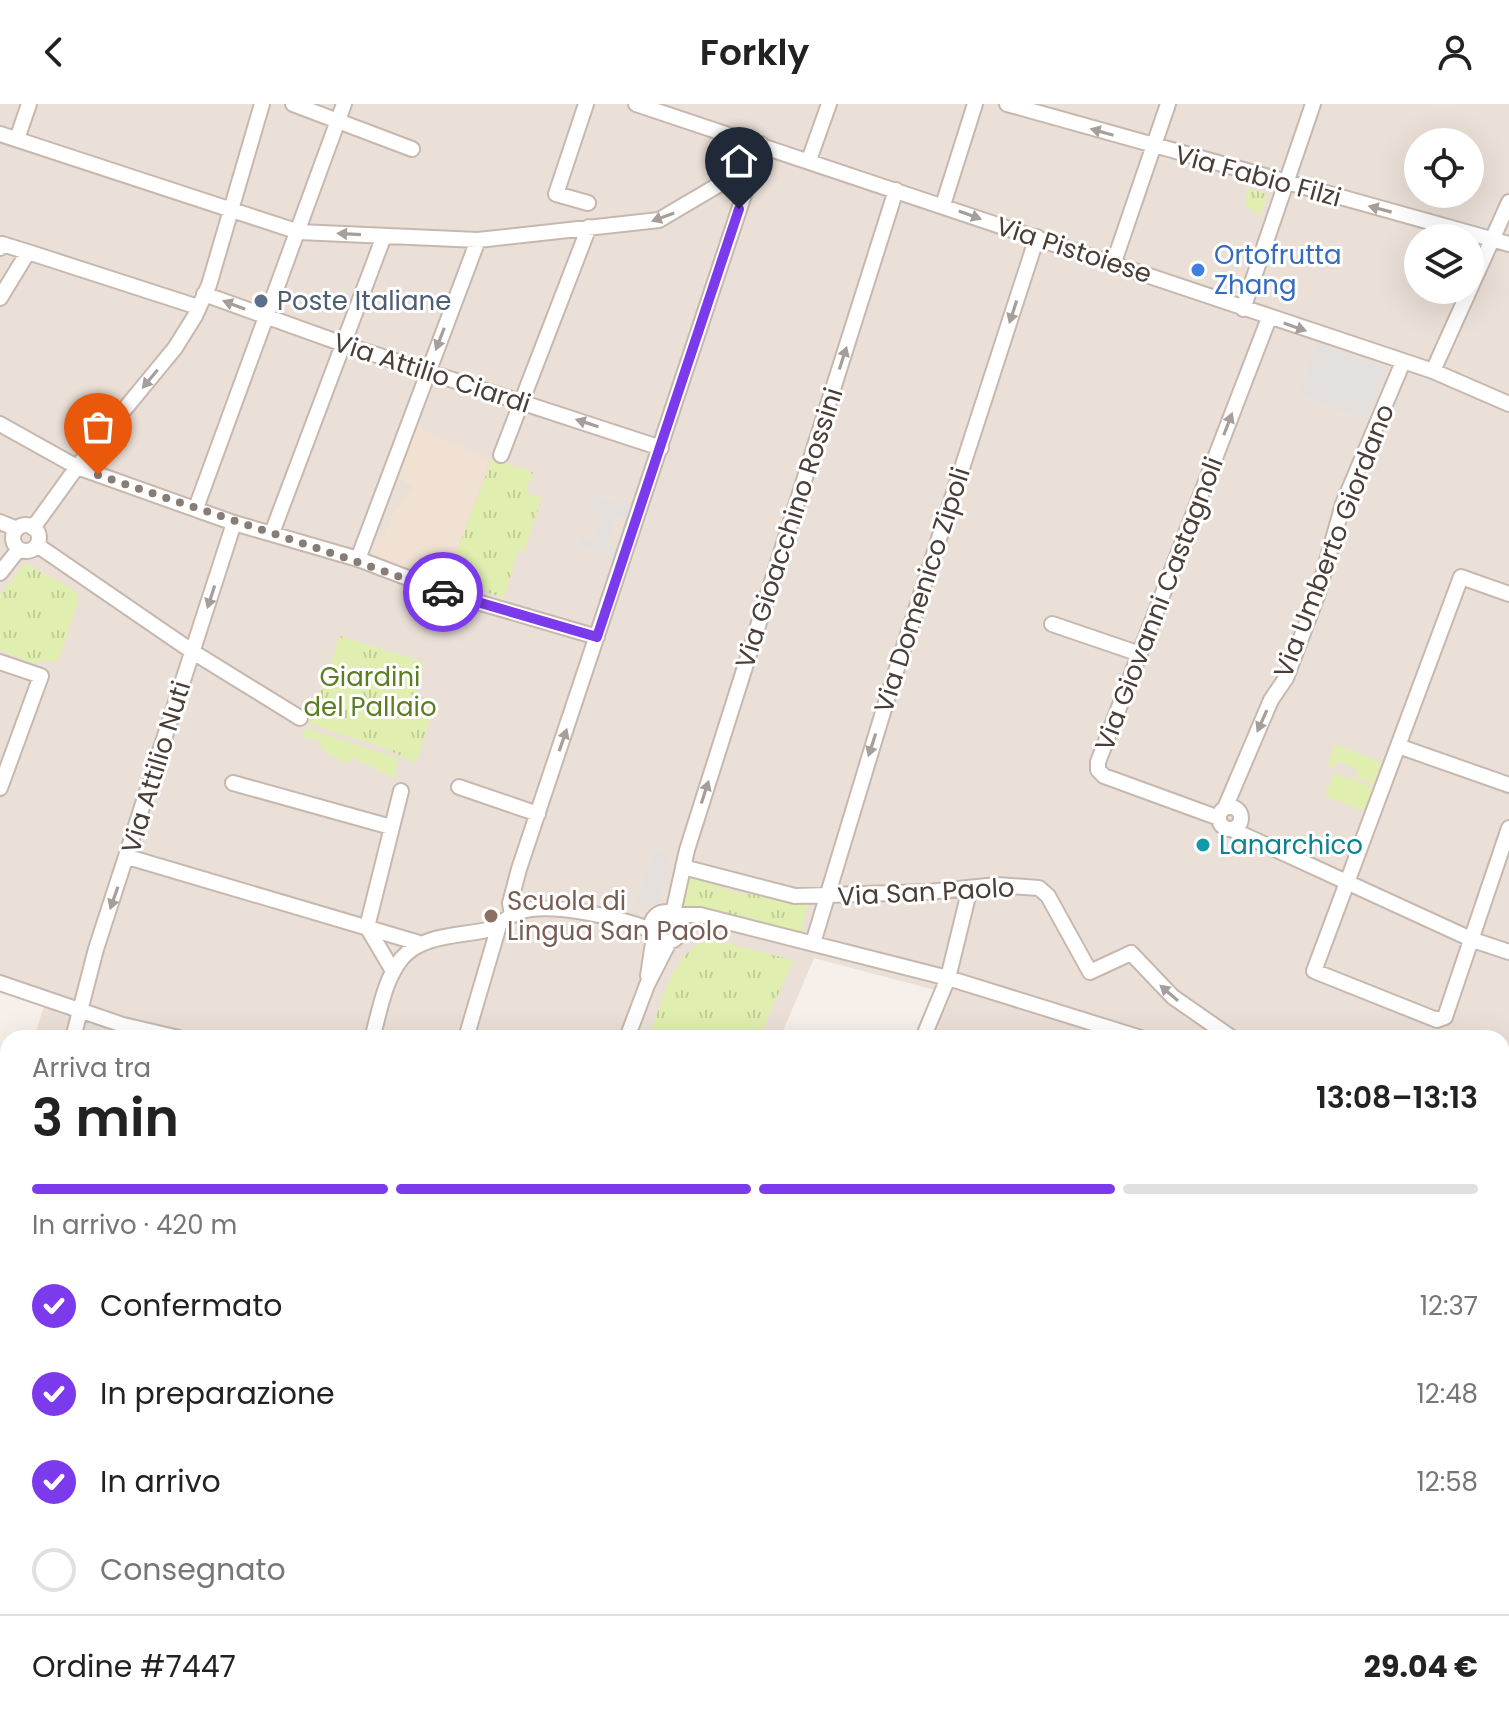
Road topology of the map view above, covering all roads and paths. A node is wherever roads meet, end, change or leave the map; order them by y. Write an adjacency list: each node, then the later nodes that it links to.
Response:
1 (29, 104): 15 (street)
2 (262, 104): 26 (street)
3 (293, 104): 13 (street)
4 (344, 104): 13 (street)
5 (586, 104): 24 (street)
6 (636, 104): 12 (street, Via Pistoiese)
7 (829, 104): 19 (street)
8 (975, 104): 25 (street)
9 (1007, 104): 17 (street, Via Fabio Filzi, one-way to 9)
10 (1168, 104): 17 (street)
11 (1313, 104): 21 (street)
12 (674, 110): 16 (street, Via Pistoiese)
13 (338, 122): 18 (street); 28 (street)
14 (0, 134): 15 (street)
15 (17, 139): 26 (street)
16 (761, 144): 19 (street, Via Pistoiese); 20 (street)
17 (1153, 147): 21 (street, Via Fabio Filzi); 36 (street)
18 (412, 149)
19 (809, 160): 22 (street, Via Pistoiese)
20 (754, 164): 27 (street, one-way to 27); 49 (street)
21 (1285, 184): 32 (street, Via Fabio Filzi, one-way to 21); 39 (street)
22 (896, 190): 25 (street, Via Pistoiese); 79 (street, Via Gioacchino Rossini, one-way to 22)
23 (1509, 202): 32 (street)
24 (588, 203)
25 (943, 205): 30 (street, Via Pistoiese, one-way to 30)
26 (230, 210): 28 (street); 38 (street)
27 (589, 227): 31 (street); 46 (street)
28 (299, 232): 29 (street, one-way to 28); 40 (street)
29 (384, 236): 31 (street); 42 (street)
30 (1037, 237): 36 (street, Via Pistoiese); 82 (street, Via Domenico Zipoli, one-way to 82)
31 (478, 240): 44 (street, one-way to 44)
32 (1493, 240): 33 (street, Via Fabio Filzi); 45 (street)
33 (1509, 244)
34 (0, 248): 35 (street, Via Attilio Ciardi)
35 (28, 252): 37 (street); 38 (street, Via Attilio Ciardi)
36 (1114, 262): 39 (street, Via Pistoiese)
37 (0, 298)
38 (201, 301): 40 (street, Via Attilio Ciardi, one-way to 38); 51 (street, one-way to 51)
39 (1243, 309): 41 (street, Via Pistoiese)
40 (267, 318): 42 (street, Via Attilio Ciardi); 52 (street)
41 (1269, 318): 43 (street, Via Pistoiese, one-way to 43); 65 (street, Via Giovanni Castagnoli, one-way to 41)
42 (343, 344): 44 (street, Via Attilio Ciardi); 56 (street)
43 (1403, 362): 45 (street, Via Pistoiese); 74 (street, Via Umberto Giordano, one-way to 74)
44 (428, 371): 46 (street, Via Attilio Ciardi); 59 (street)
45 (1433, 371): 47 (street, Via Pistoiese)
46 (520, 401): 49 (street, Via Attilio Ciardi, one-way to 46); 50 (street)
47 (1509, 404)
48 (0, 424): 51 (street)
49 (661, 448): 63 (street)
50 (501, 455)
51 (77, 467): 52 (street); 55 (street)
52 (196, 508): 54 (street)
53 (0, 522): 57 (street)
54 (234, 523): 56 (street); 64 (street, Via Attilio Nuti, one-way to 64)
55 (33, 528): 57 (street); 58 (street)
56 (272, 533): 59 (street)
57 (12, 536): 58 (street); 60 (street)
58 (37, 545): 64 (street)
59 (358, 559): 63 (street)
60 (0, 573)
61 (1509, 594): 68 (street)
62 (1052, 624): 65 (street)
63 (597, 637): 75 (street, one-way to 63)
64 (193, 652): 67 (street); 78 (street, Via Attilio Nuti)
65 (1140, 654): 74 (street, Via Giovanni Castagnoli)
66 (0, 662): 72 (street)
67 (300, 718)
68 (1401, 747): 70 (street); 80 (street)
69 (233, 783): 76 (street)
70 (1509, 784)
71 (459, 787): 75 (street)
72 (0, 788)
73 (401, 791): 76 (street)
74 (1222, 813): 80 (street)
75 (538, 814): 83 (street)
76 (391, 827): 85 (street)
77 (1509, 828): 88 (street)
78 (128, 857): 85 (street); 97 (street, Via Attilio Nuti, one-way to 97)
79 (683, 867): 82 (street, Via San Paolo); 84 (street)
80 (1348, 881): 88 (street); 88 (street)
81 (970, 888): 82 (street, Via San Paolo); 94 (street); 105 (street, Via San Paolo, one-way to 81)
82 (828, 897): 91 (street, Via Domenico Zipoli)
83 (512, 915): 86 (street); 87 (street)
84 (677, 919): 86 (street); 89 (street); 91 (street)
85 (367, 927): 90 (street); 93 (street)
86 (653, 928): 89 (street); 96 (street)
87 (498, 929): 90 (street); 101 (street)
88 (1473, 940): 92 (street)
89 (669, 942): 96 (street)
90 (419, 943): 93 (street)
91 (813, 943): 94 (street)
92 (1509, 952)
93 (393, 971): 100 (street)
94 (948, 978): 103 (street); 104 (street)
95 (0, 983): 97 (street)
96 (647, 985): 102 (street)
97 (82, 1011): 98 (street); 99 (street)
98 (76, 1030)
99 (150, 1030)
100 (375, 1030)
101 (468, 1030)
102 (630, 1030)
103 (926, 1030)
104 (1115, 1030)
105 (1220, 1030)

